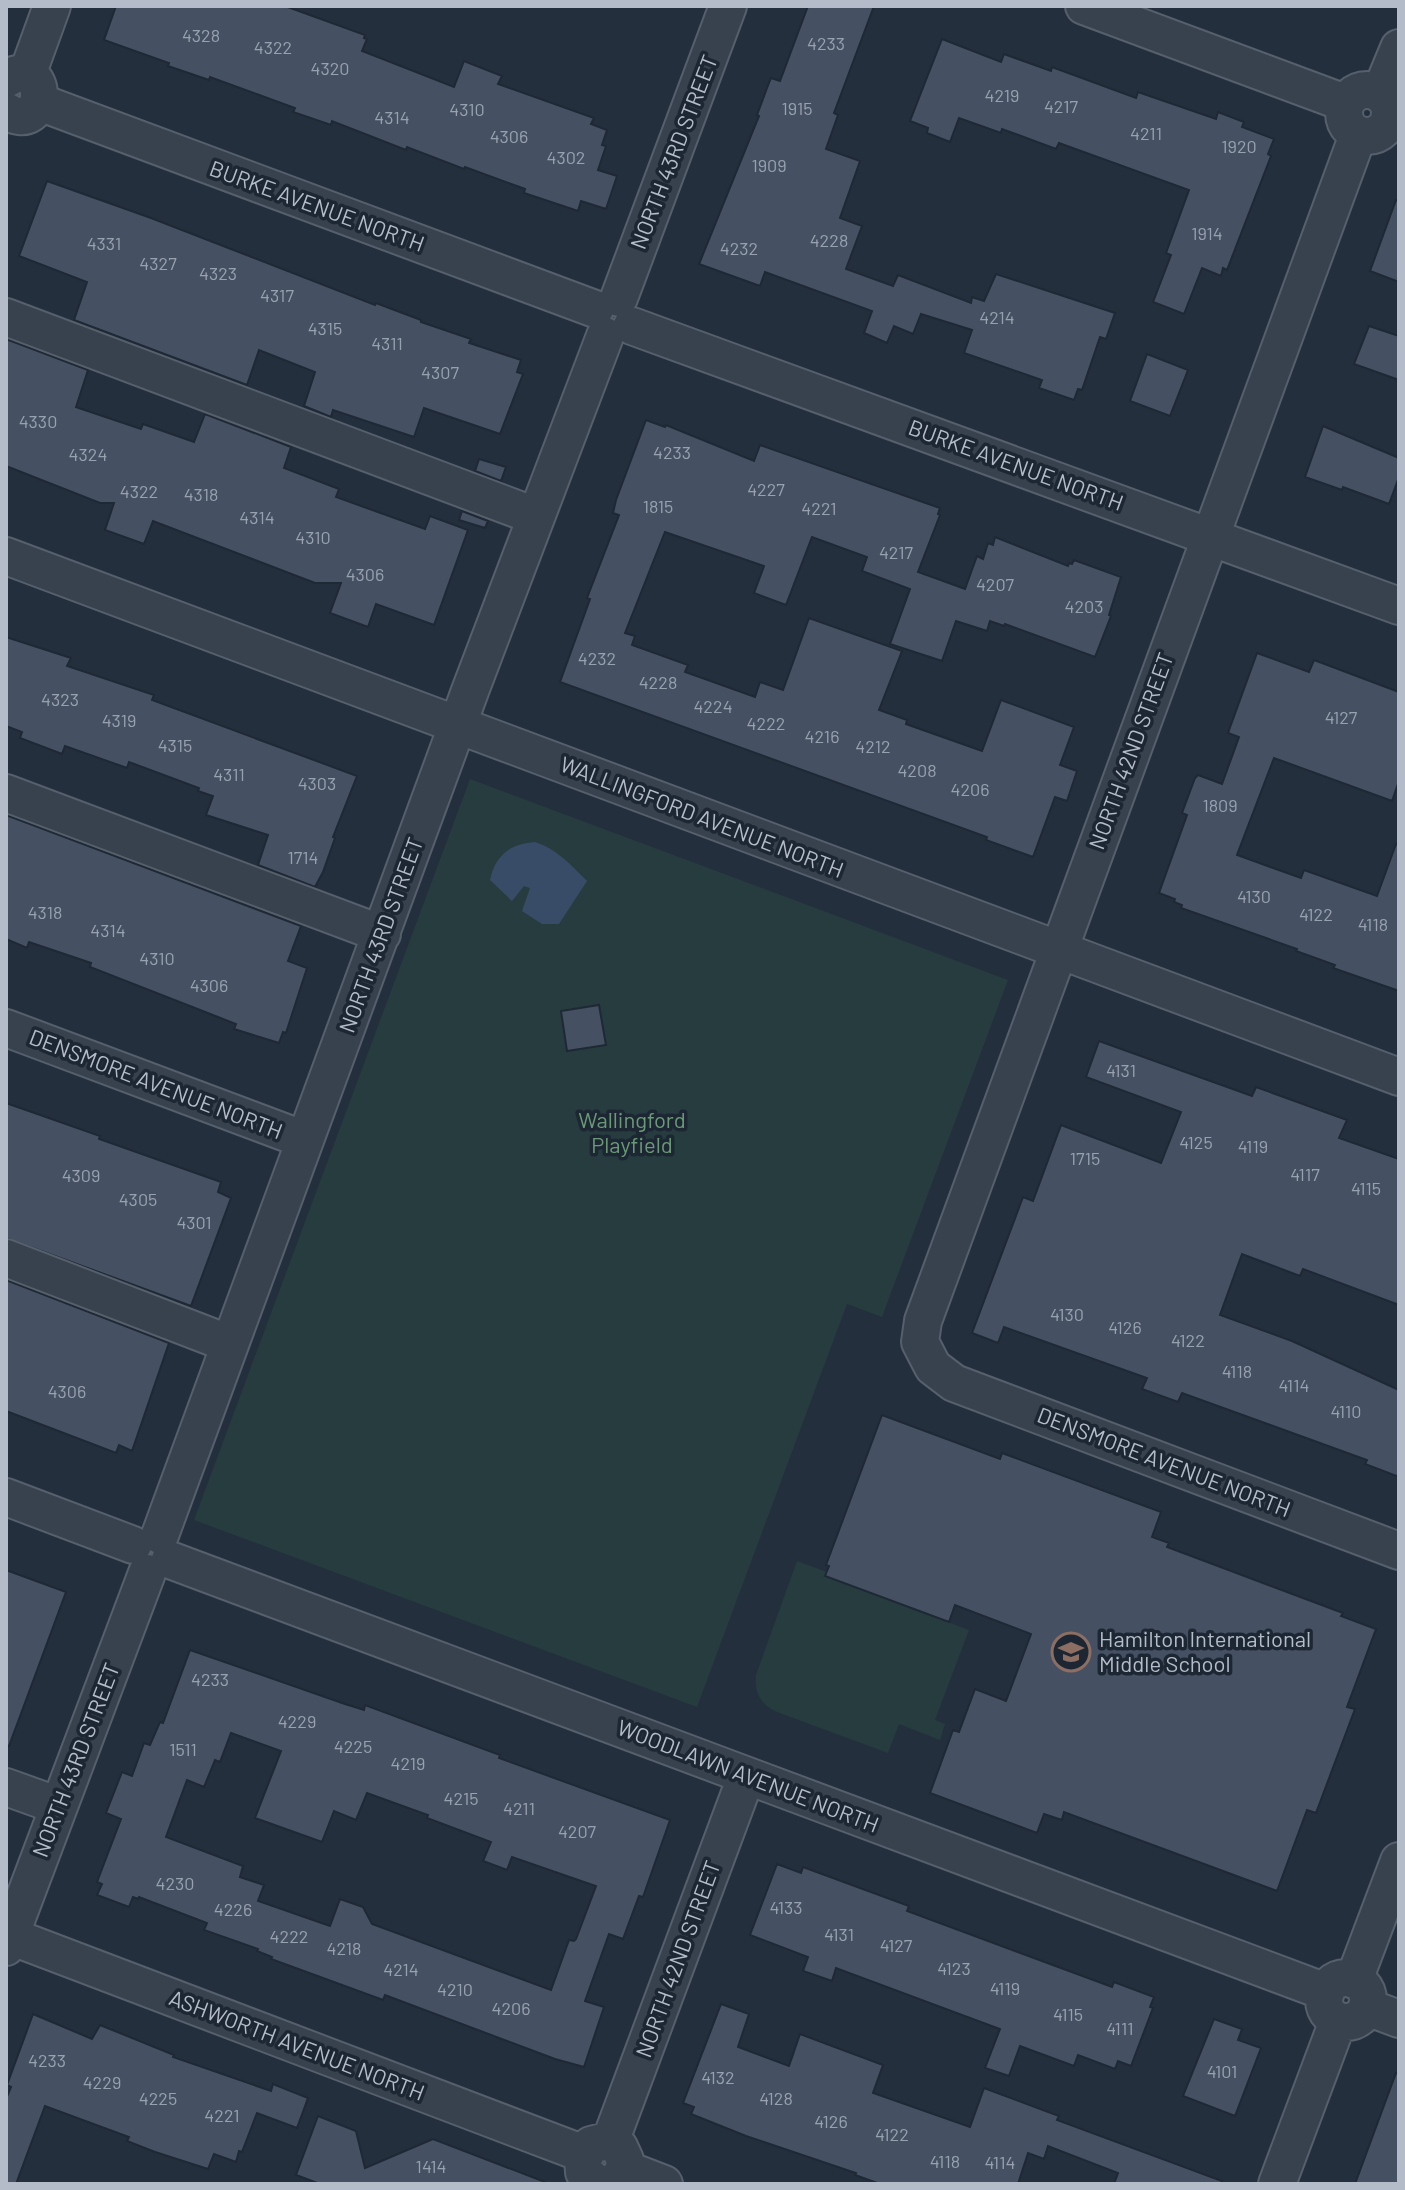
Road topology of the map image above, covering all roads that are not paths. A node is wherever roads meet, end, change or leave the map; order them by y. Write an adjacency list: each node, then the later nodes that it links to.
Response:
1 (52, 6): 5 (street)
2 (728, 6): 9 (street, NORTH 43RD STREET)
3 (1084, 6): 7 (street)
4 (1399, 48): 6 (street)
5 (16, 102): 9 (street, BURKE AVENUE NORTH)
6 (1390, 112): 7 (street)
7 (1352, 119): 11 (street, NORTH 42ND STREET)
8 (6, 317): 10 (street)
9 (613, 317): 10 (street, NORTH 43RD STREET); 11 (street, BURKE AVENUE NORTH)
10 (535, 516): 14 (street, NORTH 43RD STREET)
11 (1209, 535): 13 (street, BURKE AVENUE NORTH); 17 (street, NORTH 42ND STREET)
12 (6, 556): 14 (street, WALLINGFORD AVENUE NORTH)
13 (1399, 606)
14 (457, 725): 16 (street, NORTH 43RD STREET); 17 (street, WALLINGFORD AVENUE NORTH)
15 (6, 793): 16 (street)
16 (382, 934): 20 (street, NORTH 43RD STREET)
17 (1058, 949): 19 (street, WALLINGFORD AVENUE NORTH); 23 (street, NORTH 42ND STREET)
18 (6, 1028): 20 (street, DENSMORE AVENUE NORTH)
19 (1399, 1077)
20 (305, 1140): 22 (street, NORTH 43RD STREET)
21 (6, 1258): 22 (street)
22 (230, 1344): 26 (street, NORTH 43RD STREET)
23 (933, 1367): 25 (street, DENSMORE AVENUE NORTH)
24 (6, 1497): 26 (street, WOODLAWN AVENUE NORTH)
25 (1399, 1551)
26 (152, 1553): 27 (street, WOODLAWN AVENUE NORTH); 29 (street, NORTH 43RD STREET)
27 (746, 1777): 32 (street, WOODLAWN AVENUE NORTH); 33 (street, NORTH 42ND STREET)
28 (6, 1787): 29 (street)
29 (59, 1806): 31 (street, NORTH 43RD STREET)
30 (1399, 1861): 32 (street)
31 (8, 1942): 33 (street, ASHWORTH AVENUE NORTH)
32 (1357, 2004): 35 (street)
33 (602, 2172): 34 (street, ASHWORTH AVENUE NORTH)
34 (664, 2184)
35 (1277, 2184)

